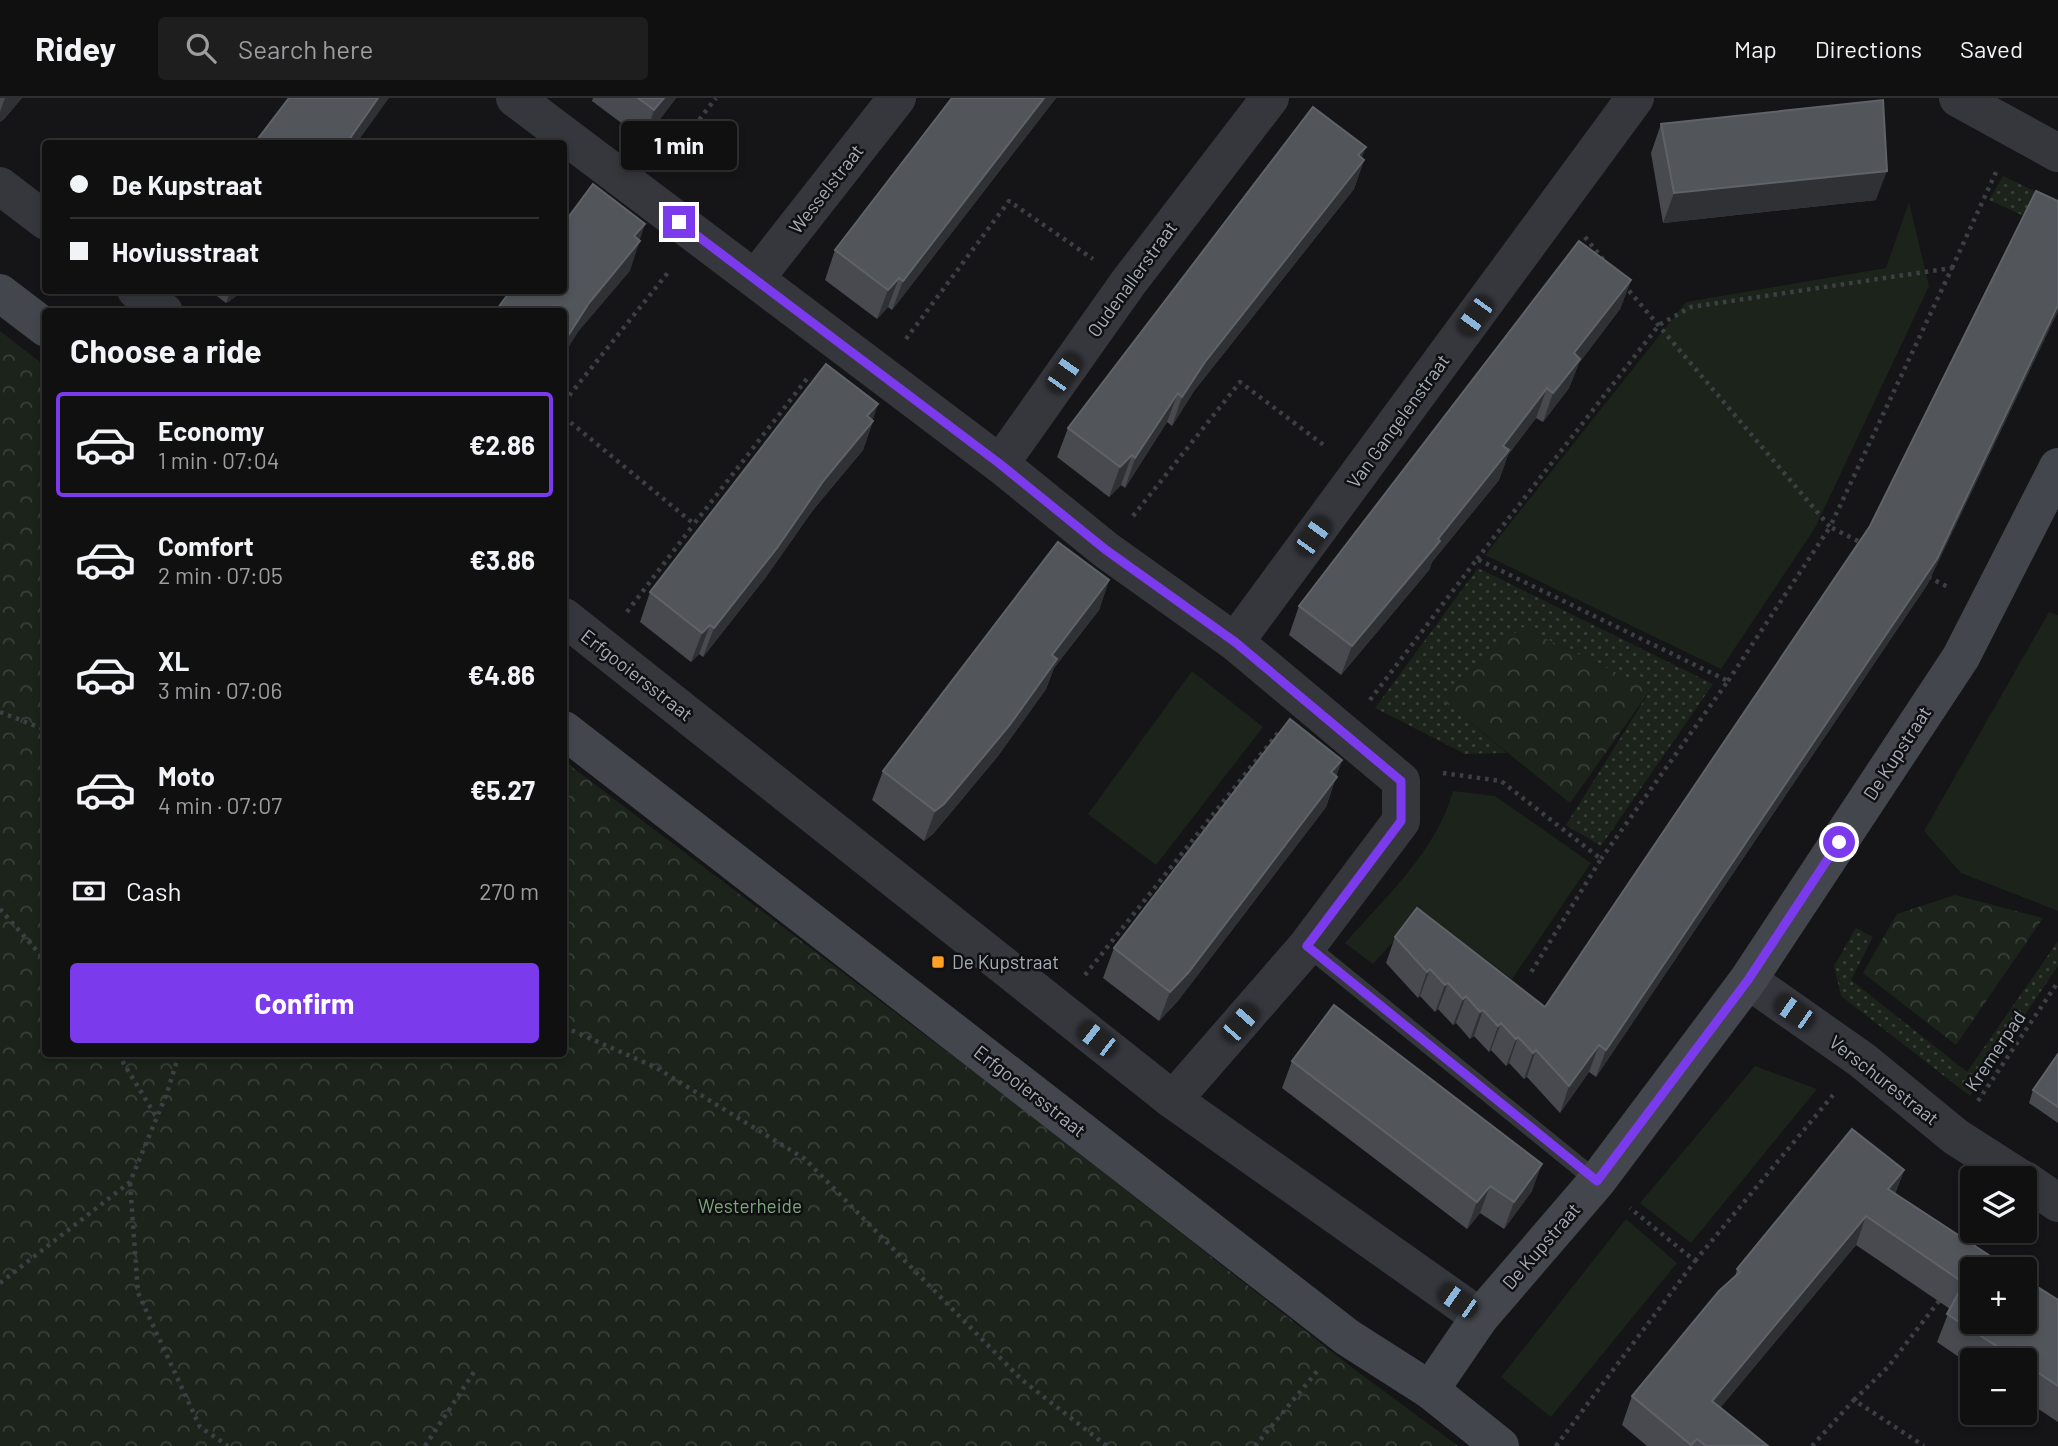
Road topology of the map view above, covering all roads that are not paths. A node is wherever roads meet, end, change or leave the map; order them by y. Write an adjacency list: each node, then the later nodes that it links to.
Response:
1 (897, 98): 9 (street, Wesselstraat)
2 (1269, 98): 14 (street, Oudenallerstraat)
3 (1635, 98): 17 (street, Van Gangelenstraat)
4 (1958, 98): 6 (street)
5 (525, 101): 9 (street)
6 (2058, 153)
7 (0, 186): 8 (street)
8 (42, 218)
9 (755, 279): 14 (street)
10 (0, 293): 13 (street)
11 (141, 294): 12 (street)
12 (159, 308)
13 (42, 325)
14 (1000, 464): 17 (street)
15 (2058, 467): 20 (street, De Kupstraat)
16 (567, 619): 21 (street, Erfgooiersstraat)
17 (1235, 642): 19 (street)
18 (567, 732): 27 (street, Erfgooiersstraat)
19 (1307, 946): 21 (street); 23 (lane)
20 (1748, 980): 22 (street, Verschurestraat); 23 (street, De Kupstraat)
21 (1173, 1100): 26 (street, Erfgooiersstraat)
22 (2002, 1166)
23 (1597, 1181): 26 (street, De Kupstraat)
24 (2037, 1189): 25 (street, Verschurestraat)
25 (2058, 1203)
26 (1480, 1317): 27 (street, De Kupstraat)
27 (1430, 1390): 28 (street, Erfgooiersstraat)
28 (1500, 1446)

